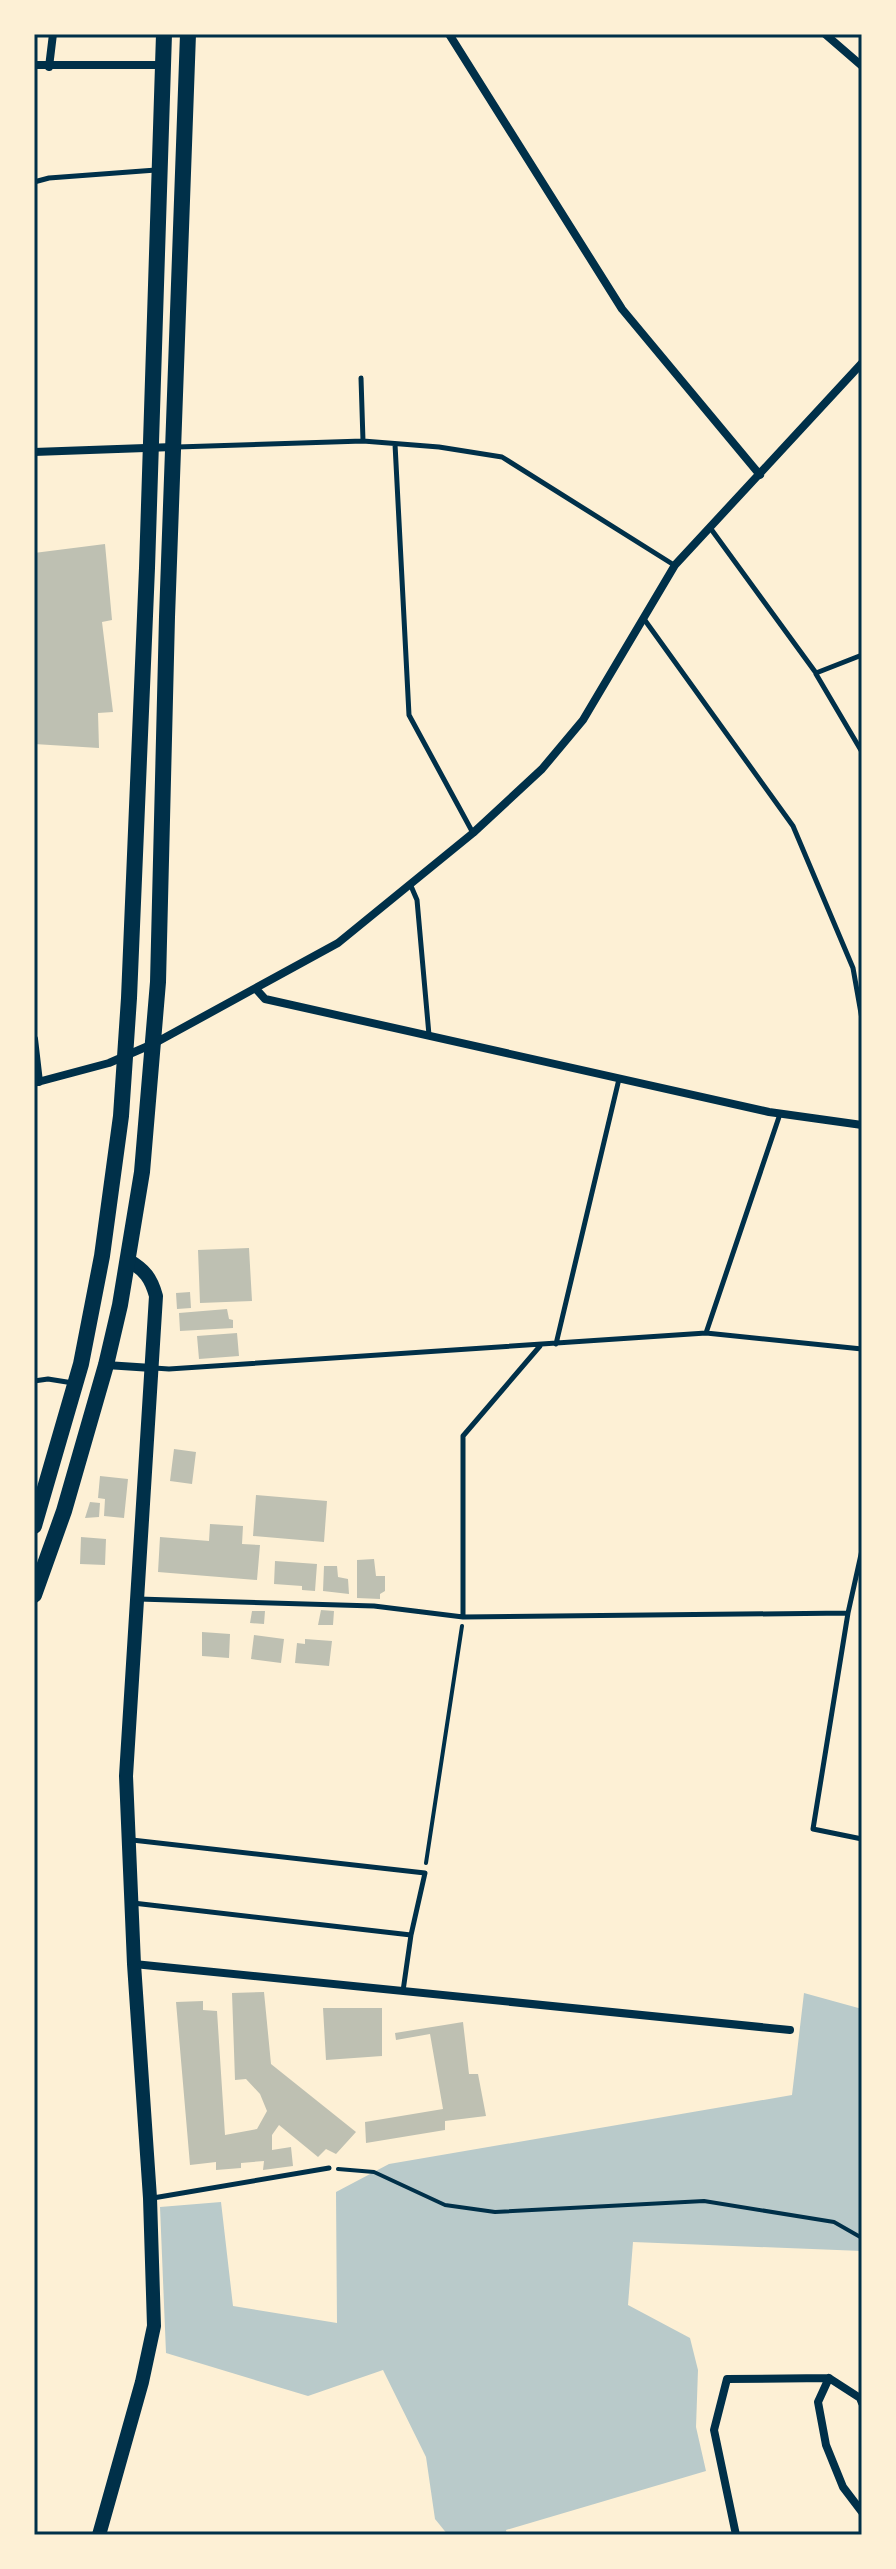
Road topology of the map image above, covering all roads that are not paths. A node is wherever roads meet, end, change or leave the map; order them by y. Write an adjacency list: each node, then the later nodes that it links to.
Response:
1 (53, 34): 9 (street)
2 (164, 34): 7 (main road)
3 (188, 34): 17 (main road)
4 (449, 34): 19 (street)
5 (825, 34): 8 (street)
6 (34, 65): 9 (street)
7 (163, 65): 9 (street); 10 (main road)
8 (862, 66)
9 (49, 67)
10 (159, 170): 11 (lane); 16 (main road)
11 (34, 182)
12 (862, 363): 19 (street)
13 (361, 378): 14 (lane)
14 (363, 441): 15 (lane); 17 (lane)
15 (395, 444): 21 (lane); 26 (lane)
16 (151, 447): 17 (street); 18 (street); 33 (main road)
17 (173, 447): 32 (main road)
18 (34, 452)
19 (760, 475): 20 (street)
20 (711, 529): 21 (street); 24 (lane)
21 (675, 565): 22 (street)
22 (644, 619): 26 (street); 29 (lane)
23 (862, 655): 24 (lane)
24 (816, 673): 25 (lane)
25 (862, 752)
26 (473, 833): 27 (street)
27 (411, 886): 28 (street); 30 (lane)
28 (256, 989): 30 (street); 32 (street)
29 (862, 1019)
30 (429, 1036): 34 (street)
31 (34, 1039): 35 (street)
32 (155, 1043): 33 (street); 38 (main road)
33 (126, 1057): 35 (street); 46 (main road)
34 (619, 1079): 36 (street); 40 (lane)
35 (36, 1082)
36 (780, 1114): 37 (street); 39 (lane)
37 (862, 1125)
38 (128, 1260): 43 (main road); 44 (street)
39 (706, 1333): 40 (lane); 42 (lane)
40 (556, 1344): 41 (lane)
41 (541, 1346): 44 (lane); 52 (lane)
42 (862, 1349)
43 (106, 1365): 44 (street); 49 (main road)
44 (153, 1368): 50 (street)
45 (34, 1381): 46 (lane)
46 (75, 1384): 47 (main road)
47 (34, 1526)
48 (862, 1550): 51 (lane)
49 (34, 1595)
50 (138, 1599): 52 (lane); 54 (street)
51 (848, 1613): 52 (lane); 53 (lane)
52 (463, 1617)
53 (862, 1839)
54 (130, 1840): 55 (street); 56 (lane)
55 (132, 1903): 56 (lane); 57 (street)
56 (411, 1935): 58 (lane)
57 (134, 1964): 58 (street); 61 (street)
58 (403, 1991): 59 (street)
59 (790, 2030)
60 (329, 2168): 61 (lane)
61 (150, 2198): 65 (street)
62 (829, 2378): 63 (street); 64 (street); 66 (street)
63 (862, 2403)
64 (862, 2512)
65 (99, 2535)
66 (736, 2535)

